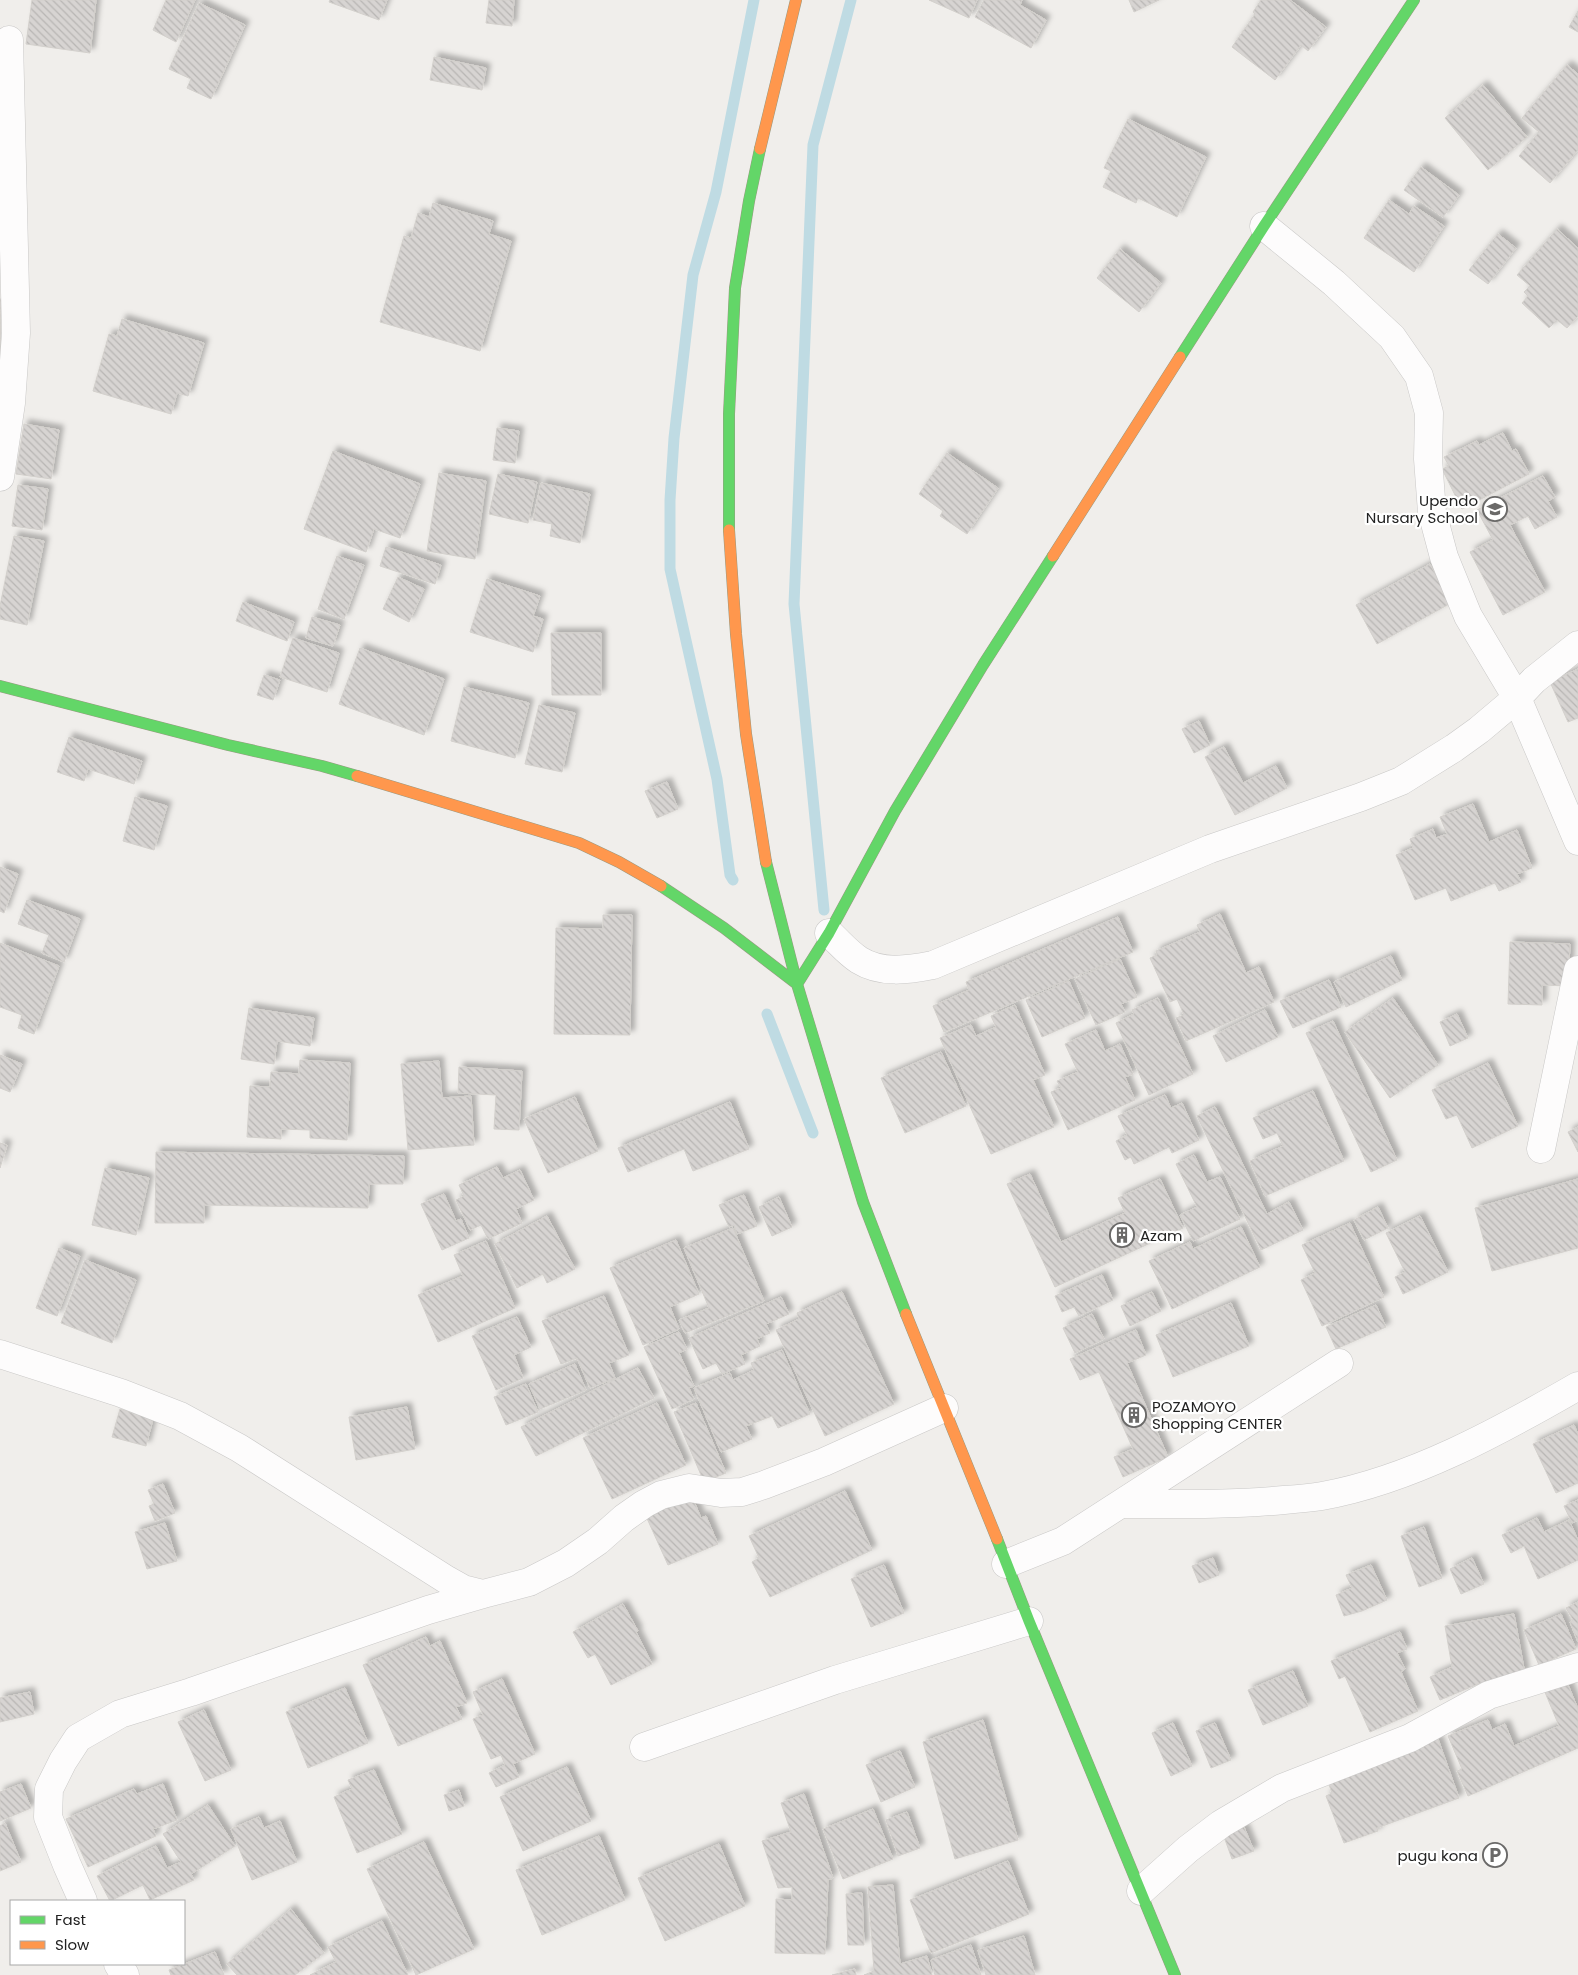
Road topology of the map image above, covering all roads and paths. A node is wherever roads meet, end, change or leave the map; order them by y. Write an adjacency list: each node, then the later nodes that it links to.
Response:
1 (796, 0): 12 (main road)
2 (1414, 0): 4 (main road)
3 (9, 40): 5 (street)
4 (1264, 226): 8 (street); 10 (main road)
5 (0, 477)
6 (1578, 645): 8 (street)
7 (0, 686): 12 (main road)
8 (1518, 698): 9 (street); 10 (street)
9 (1578, 840)
10 (829, 933): 12 (main road)
11 (1578, 970): 13 (street)
12 (797, 984): 17 (main road)
13 (1541, 1149)
14 (0, 1354): 20 (street)
15 (1339, 1363): 18 (street)
16 (1578, 1386): 18 (street)
17 (944, 1408): 19 (main road); 20 (street)
18 (1122, 1504): 19 (street)
19 (1006, 1564): 21 (main road)
20 (483, 1594): 25 (street)
21 (1029, 1622): 23 (street); 24 (main road)
22 (1578, 1667): 24 (street)
23 (644, 1747)
24 (1141, 1891): 26 (main road)
25 (83, 1900)
26 (1175, 1975)

